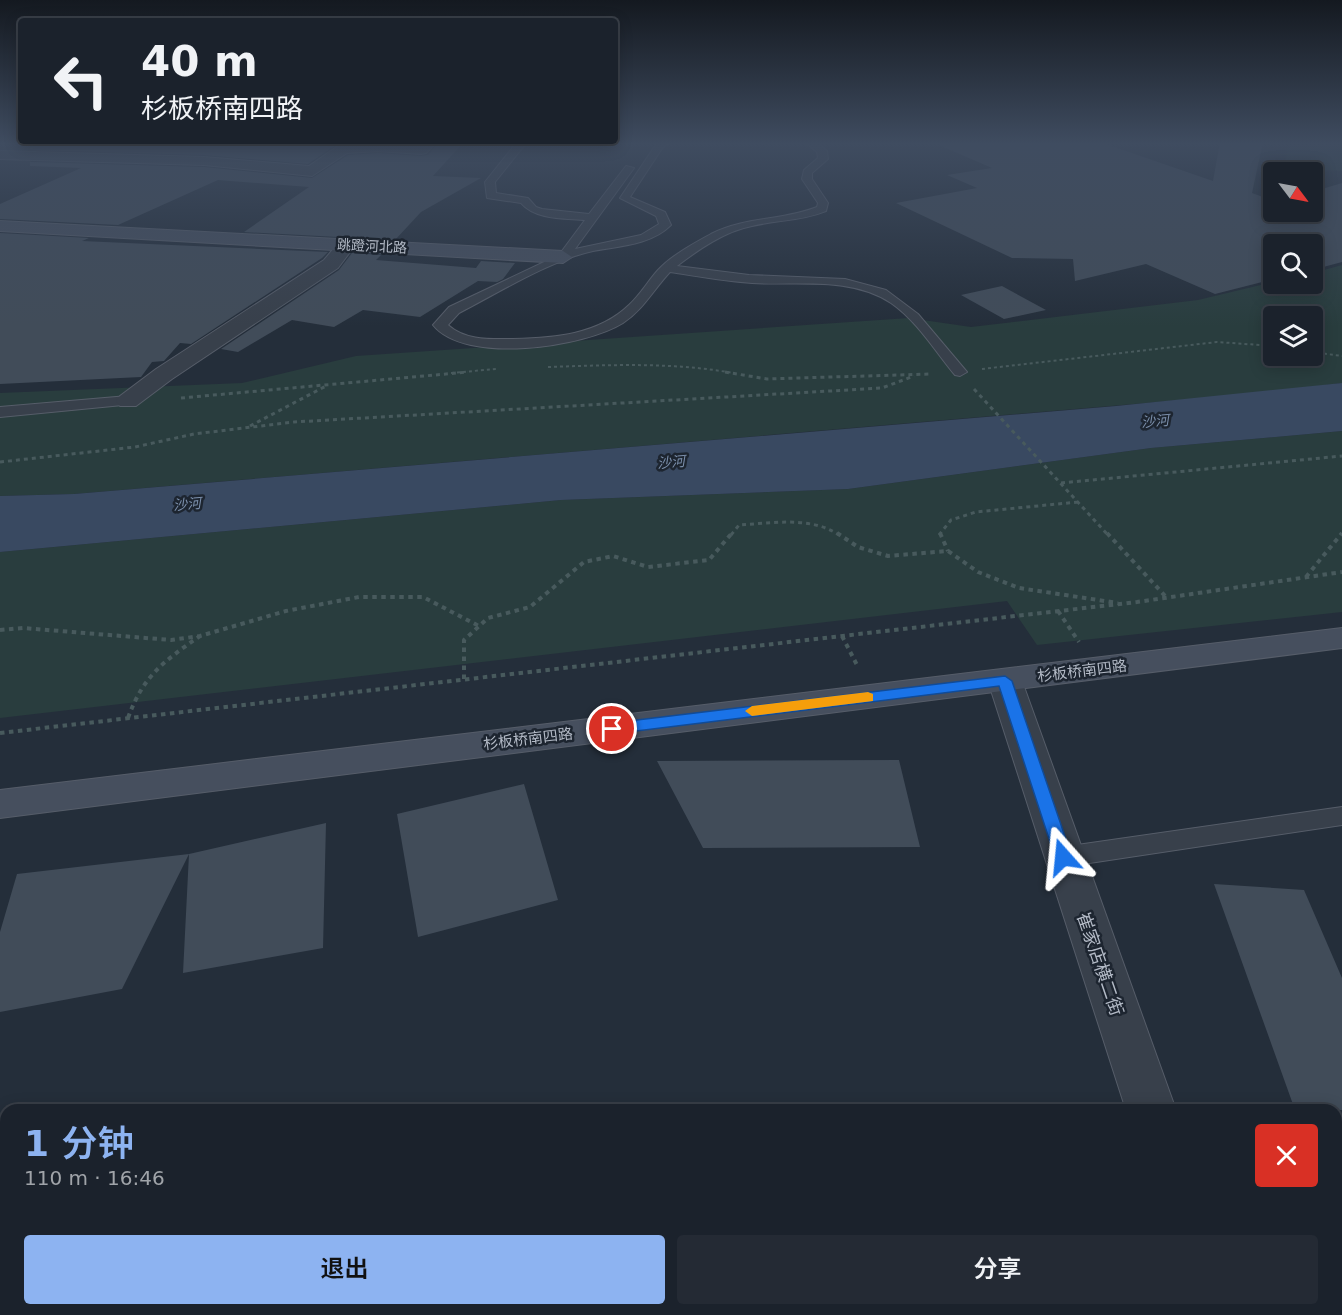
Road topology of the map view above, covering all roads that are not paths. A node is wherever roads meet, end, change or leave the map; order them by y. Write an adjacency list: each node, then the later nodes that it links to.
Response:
1 (527, 203): 5 (lane)
2 (603, 203): 5 (lane)
3 (637, 203): 8 (lane)
4 (823, 203): 9 (lane)
5 (592, 218): 8 (lane)
6 (0, 226): 7 (street, 跳蹬河北路)
7 (347, 244): 8 (street, 跳蹬河北路); 11 (street)
8 (563, 257): 9 (lane)
9 (668, 268): 10 (lane)
10 (960, 372)
11 (128, 401): 12 (lane)
12 (0, 412)
13 (1342, 638): 14 (street, 杉板桥南四路)
14 (1005, 681): 15 (street, 杉板桥南四路); 17 (street, 崔家店横二街)
15 (0, 804)
16 (1342, 816): 17 (lane)
17 (1063, 857): 18 (street, 崔家店横二街)
18 (1149, 1104)

